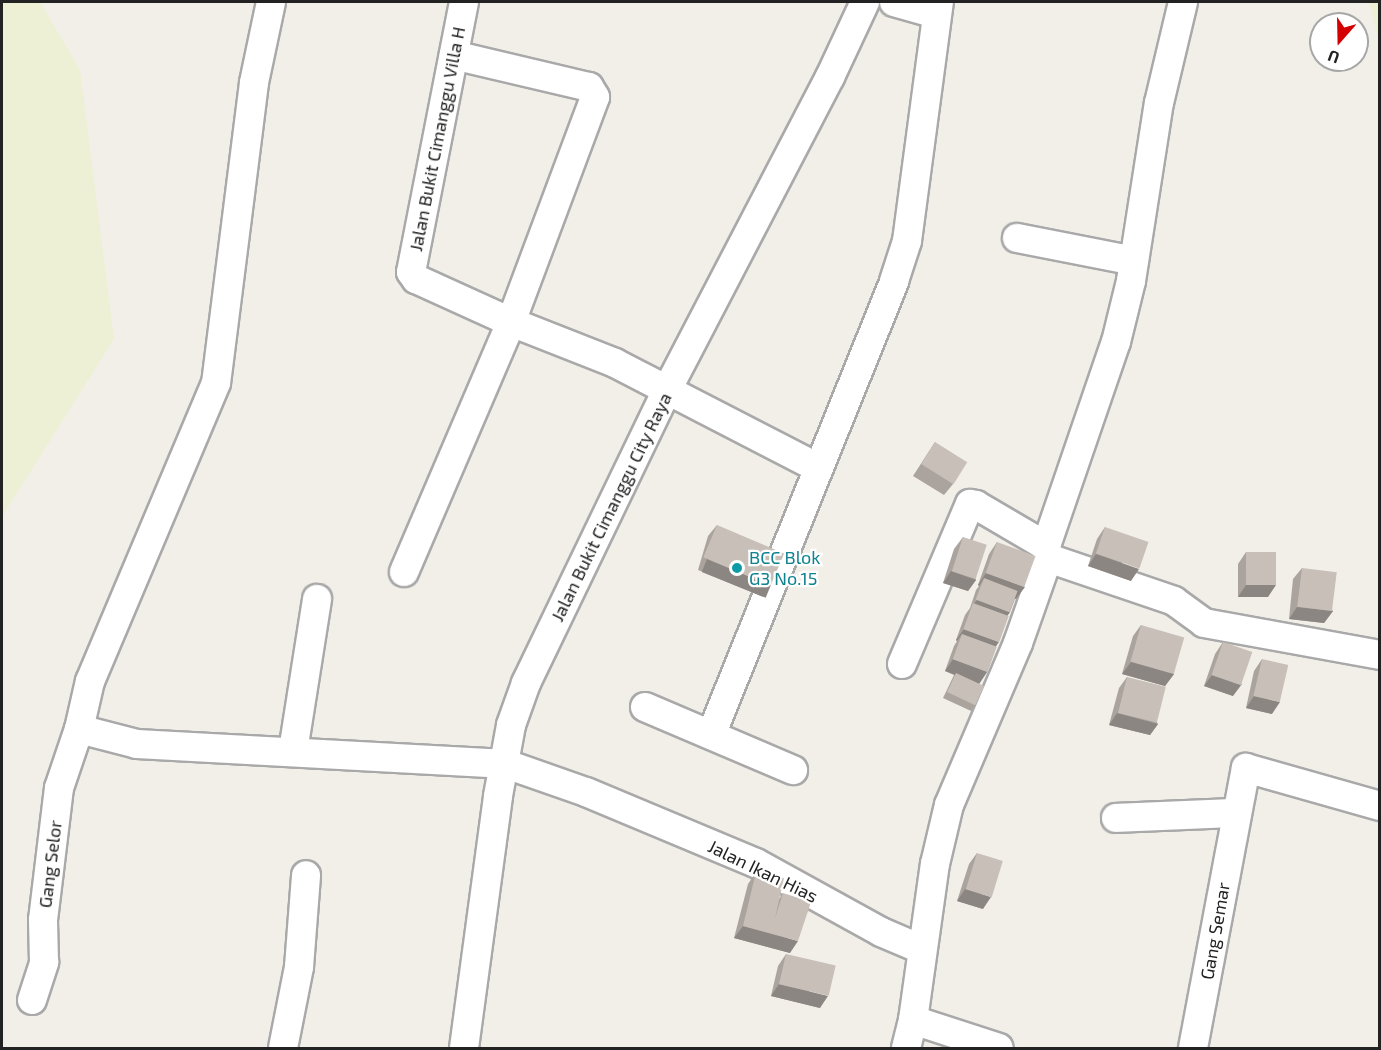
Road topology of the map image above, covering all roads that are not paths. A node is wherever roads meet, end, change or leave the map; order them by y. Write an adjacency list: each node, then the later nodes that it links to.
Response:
1 (271, 2): 19 (street, Gang Selor)
2 (464, 2): 7 (street, Jalan Bukit Cimanggu Villa H)
3 (865, 2): 11 (street, Jalan Bukit Cimanggu City Raya)
4 (894, 2): 6 (street)
5 (1183, 2): 9 (street)
6 (938, 8): 12 (street)
7 (454, 55): 10 (street, Jalan Bukit Cimanggu Villa H); 10 (street)
8 (1017, 238): 9 (street)
9 (1134, 261): 13 (street)
10 (511, 322): 11 (street); 14 (street)
11 (668, 388): 12 (street); 22 (street, Jalan Bukit Cimanggu City Raya)
12 (818, 468): 20 (street)
13 (1047, 552): 16 (street); 17 (street); 28 (street)
14 (404, 572)
15 (317, 599): 21 (street)
16 (1380, 655)
17 (902, 664)
18 (645, 706): 20 (street)
19 (79, 729): 21 (street, Jalan Ikan Hias); 29 (street, Gang Selor)
20 (711, 735): 23 (street)
21 (293, 750): 22 (street, Jalan Ikan Hias)
22 (506, 764): 28 (street, Jalan Ikan Hias); 32 (street, Jalan Bukit Cimanggu City Raya)
23 (793, 770)
24 (1380, 806): 25 (street, Gang Semar)
25 (1236, 813): 26 (street); 35 (street, Gang Semar)
26 (1116, 818)
27 (306, 875): 31 (street)
28 (921, 950): 30 (street)
29 (32, 1000)
30 (913, 1020): 33 (street); 34 (street)
31 (284, 1048)
32 (464, 1048)
33 (906, 1048)
34 (999, 1048)
35 (1193, 1048)

